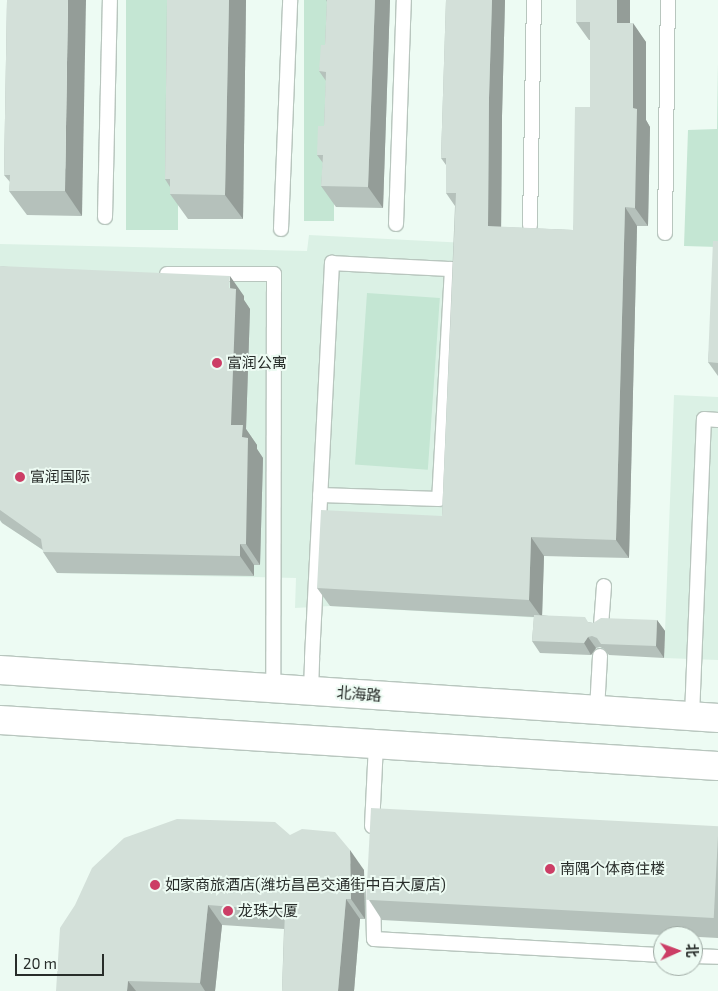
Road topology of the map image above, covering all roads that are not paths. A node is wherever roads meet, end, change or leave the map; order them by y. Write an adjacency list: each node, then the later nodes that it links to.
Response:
1 (110, 0): 6 (lane)
2 (290, 0): 9 (lane)
3 (404, 0): 7 (lane)
4 (534, 0): 8 (lane)
5 (668, 0): 10 (lane)
6 (105, 218)
7 (396, 224)
8 (530, 225)
9 (282, 229)
10 (665, 233)
11 (157, 274): 18 (lane)
12 (718, 420): 21 (lane)
13 (320, 494): 13 (lane); 19 (lane)
14 (604, 586): 15 (lane)
15 (601, 626)
16 (600, 656): 20 (lane)
17 (1, 669): 18 (main road, 北海路)
18 (273, 688): 19 (main road, 北海路)
19 (311, 691): 20 (main road, 北海路)
20 (597, 710): 21 (main road, 北海路)
21 (705, 717)
22 (3, 723): 23 (main road)
23 (376, 744): 24 (main road); 25 (lane)
24 (718, 766)
25 (372, 842)
26 (373, 872): 27 (lane)
27 (653, 953)
28 (703, 956): 29 (lane)
29 (718, 957)

